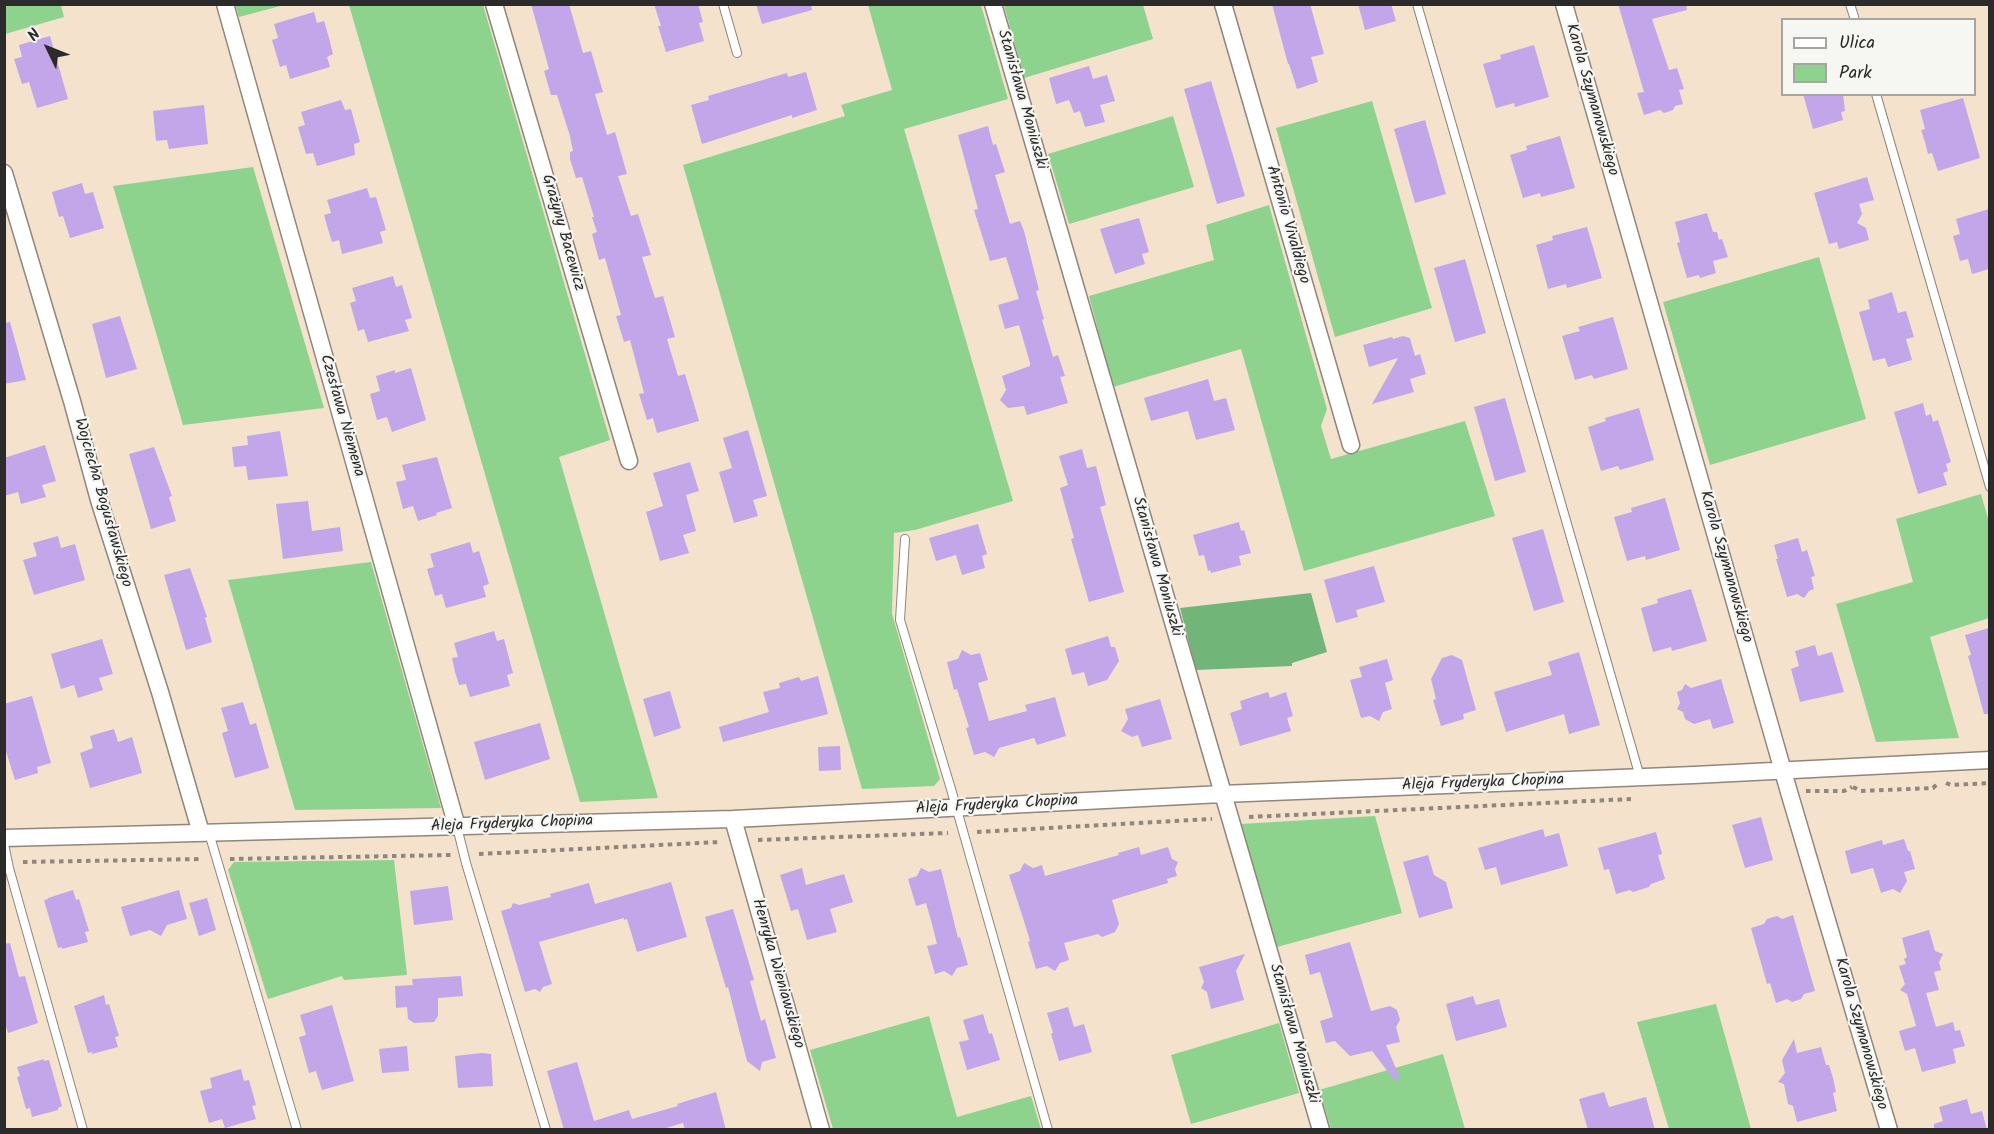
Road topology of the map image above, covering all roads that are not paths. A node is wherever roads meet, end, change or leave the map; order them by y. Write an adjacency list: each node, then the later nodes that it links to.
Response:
1 (225, 4): 21 (street, Czesława Niemena)
2 (494, 4): 12 (street, Grażyny Bacewicz)
3 (723, 4): 8 (lane)
4 (993, 4): 18 (street, Stanisława Moniuszki)
5 (1223, 4): 11 (street, Antonio Vivaldiego)
6 (1417, 4): 17 (lane)
7 (1564, 4): 16 (street, Karola Szymanowskiego)
8 (737, 52)
9 (1877, 96): 13 (lane)
10 (4, 173): 22 (street, Wojciecha Bogusławskiego)
11 (1351, 445)
12 (629, 461)
13 (1989, 487)
14 (906, 539): 19 (lane)
15 (1989, 760): 16 (street, Aleja Fryderyka Chopina)
16 (1783, 770): 17 (street, Aleja Fryderyka Chopina); 31 (street, Karola Szymanowskiego)
17 (1640, 777): 18 (street, Aleja Fryderyka Chopina)
18 (1222, 794): 19 (street, Aleja Fryderyka Chopina); 30 (street, Stanisława Moniuszki)
19 (956, 808): 20 (street, Aleja Fryderyka Chopina); 29 (lane)
20 (733, 819): 21 (street, Aleja Fryderyka Chopina); 28 (street, Henryka Wieniawskiego)
21 (457, 827): 22 (street, Aleja Fryderyka Chopina); 27 (lane)
22 (205, 833): 23 (street, Aleja Fryderyka Chopina); 26 (lane)
23 (4, 838)
24 (4, 844): 25 (lane)
25 (83, 1130)
26 (297, 1130)
27 (546, 1130)
28 (821, 1130)
29 (1048, 1130)
30 (1321, 1130)
31 (1889, 1130)

